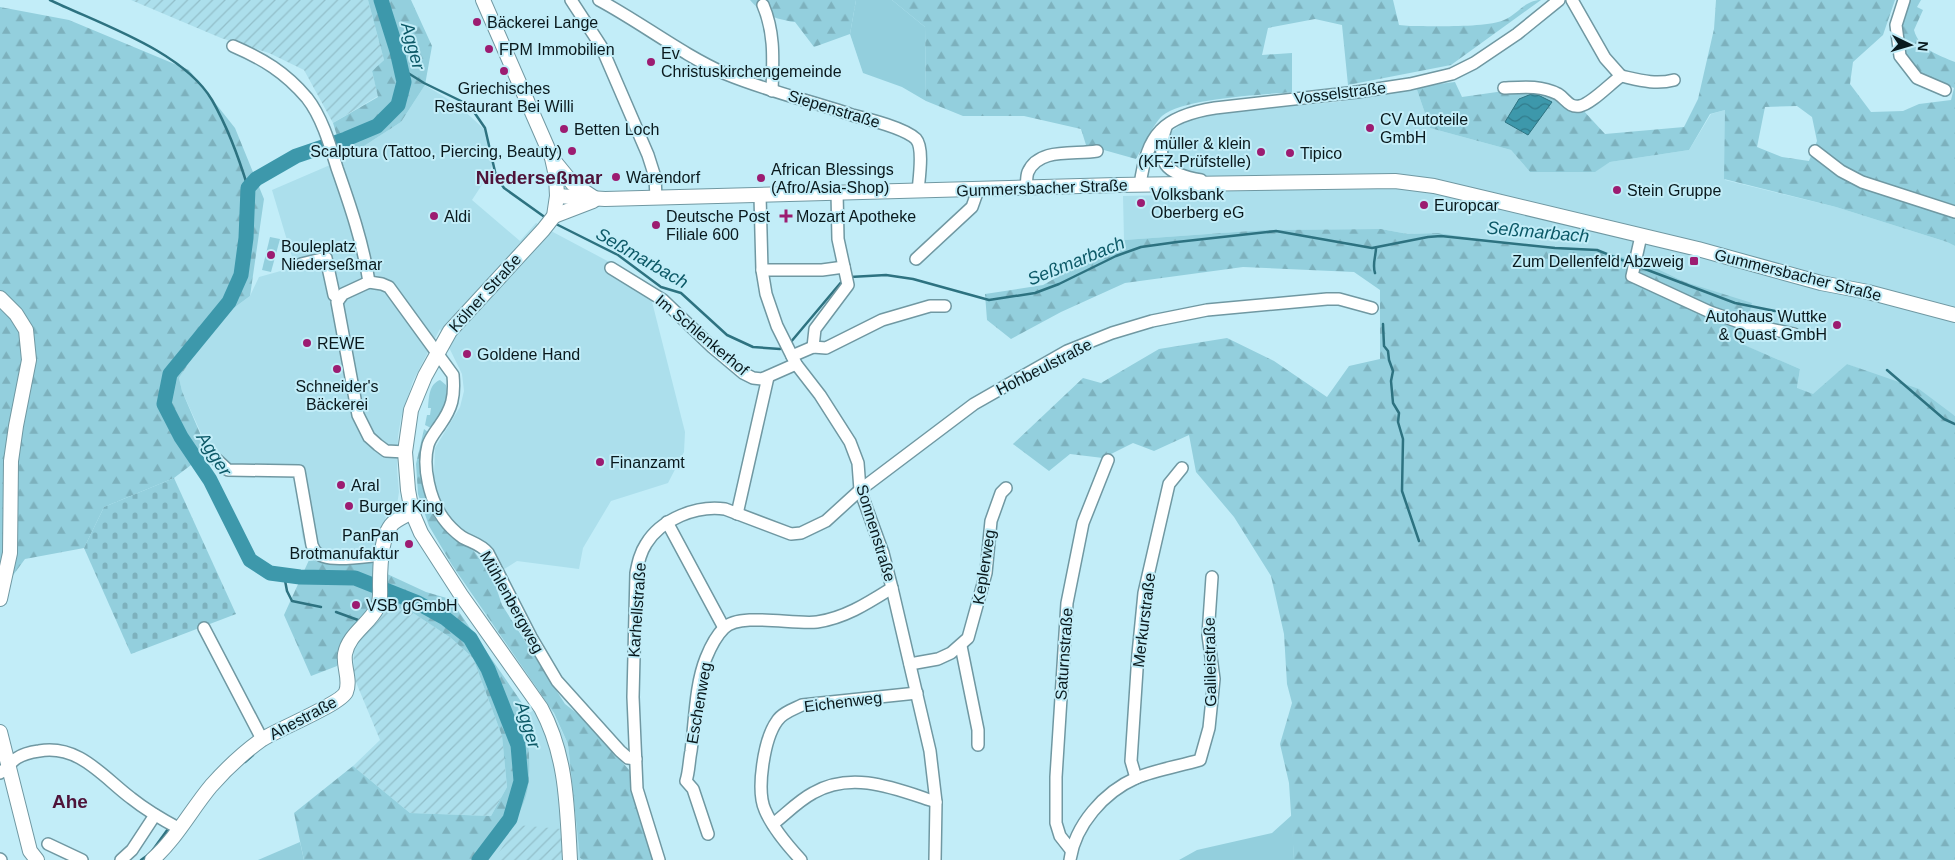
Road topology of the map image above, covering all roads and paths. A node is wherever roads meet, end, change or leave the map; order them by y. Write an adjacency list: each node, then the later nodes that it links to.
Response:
1 (483, 0): 17 (main road)
2 (571, 0): 26 (street)
3 (599, 0): 12 (street, Siepenstraße)
4 (1559, 0): 14 (street, Vosselstraße)
5 (1572, 0): 9 (street)
6 (1904, 0): 13 (street)
7 (759, 8): 12 (street)
8 (233, 46): 36 (street)
9 (1621, 76): 10 (street); 11 (street)
10 (1674, 80)
11 (1504, 88)
12 (772, 90): 22 (street, Siepenstraße)
13 (1945, 90)
14 (1166, 126): 18 (street); 19 (street, Vosselstraße)
15 (1815, 150): 28 (street)
16 (1097, 151): 20 (street)
17 (552, 158): 24 (main road); 27 (main road)
18 (1219, 183): 19 (main road, Gummersbacher Straße); 30 (main road, Gummersbacher Straße)
19 (1140, 185): 20 (main road, Gummersbacher Straße)
20 (1026, 188): 21 (main road, Gummersbacher Straße)
21 (978, 190): 22 (main road, Gummersbacher Straße); 31 (street)
22 (918, 191): 23 (main road, Gummersbacher Straße)
23 (837, 192): 25 (main road, Gummersbacher Straße); 34 (street)
24 (556, 196): 27 (main road, Gummersbacher Straße); 29 (main road)
25 (760, 196): 26 (main road, Gummersbacher Straße); 35 (street, Sonnenstraße)
26 (656, 198): 27 (main road, Gummersbacher Straße)
27 (597, 199): 29 (main road)
28 (1955, 212)
29 (552, 220): 44 (main road, Kölner Straße)
30 (1642, 236): 41 (main road, Gummersbacher Straße); 42 (street)
31 (916, 259)
32 (301, 264): 38 (street)
33 (611, 268): 46 (street, Im Schlenkerhof)
34 (844, 269): 35 (street); 43 (street)
35 (762, 270): 45 (street, Sonnenstraße)
36 (369, 282): 38 (street); 44 (street, Mühlenbergweg)
37 (0, 298): 59 (main road)
38 (338, 304): 47 (street)
39 (945, 306): 43 (street, Im Schlenkerhof)
40 (1372, 308): 52 (street, Hohbeulstraße)
41 (1955, 315)
42 (1794, 334)
43 (813, 348): 45 (street, Im Schlenkerhof)
44 (437, 352): 47 (main road, Kölner Straße); 68 (street, Mühlenbergweg)
45 (790, 352): 46 (street, Im Schlenkerhof); 52 (street, Sonnenstraße)
46 (768, 377): 54 (street)
47 (405, 452): 53 (main road, Kölner Straße)
48 (216, 459): 56 (street)
49 (1108, 460): 77 (street, Saturnstraße)
50 (1182, 468): 70 (street, Merkurstraße)
51 (1006, 488): 62 (street, Keplerweg)
52 (860, 490): 54 (street, Karhellstraße); 58 (street, Sonnenstraße)
53 (412, 512): 56 (main road, Ahestraße); 82 (main road, Kölner Straße)
54 (737, 514): 55 (street, Karhellstraße)
55 (667, 522): 61 (street); 68 (street, Karhellstraße)
56 (382, 555): 66 (main road, Ahestraße)
57 (1212, 577): 70 (street, Galileistraße)
58 (892, 588): 61 (street); 63 (street, Sonnenstraße)
59 (0, 599)
60 (204, 628): 66 (street, Ahestraße)
61 (724, 628): 75 (street, Eschenweg)
62 (961, 646): 63 (street); 67 (street)
63 (910, 664): 64 (street, Sonnenstraße)
64 (917, 693): 71 (street, Sonnenstraße); 73 (street, Eichenweg)
65 (0, 732): 69 (main road)
66 (262, 739): 74 (main road, Ahestraße)
67 (978, 745)
68 (636, 759): 83 (street, Karhellstraße)
69 (4, 770): 72 (street); 78 (main road)
70 (1136, 778): 77 (street)
71 (936, 802): 73 (street); 85 (street, Sonnenstraße)
72 (155, 815): 74 (street); 80 (street)
73 (773, 824): 84 (street, Eichenweg)
74 (180, 829): 81 (main road, Ahestraße)
75 (708, 834)
76 (48, 844): 79 (street)
77 (1071, 855)
78 (37, 860)
79 (82, 860)
80 (120, 860)
81 (152, 860)
82 (570, 860)
83 (659, 860)
84 (801, 860)
85 (935, 860)

